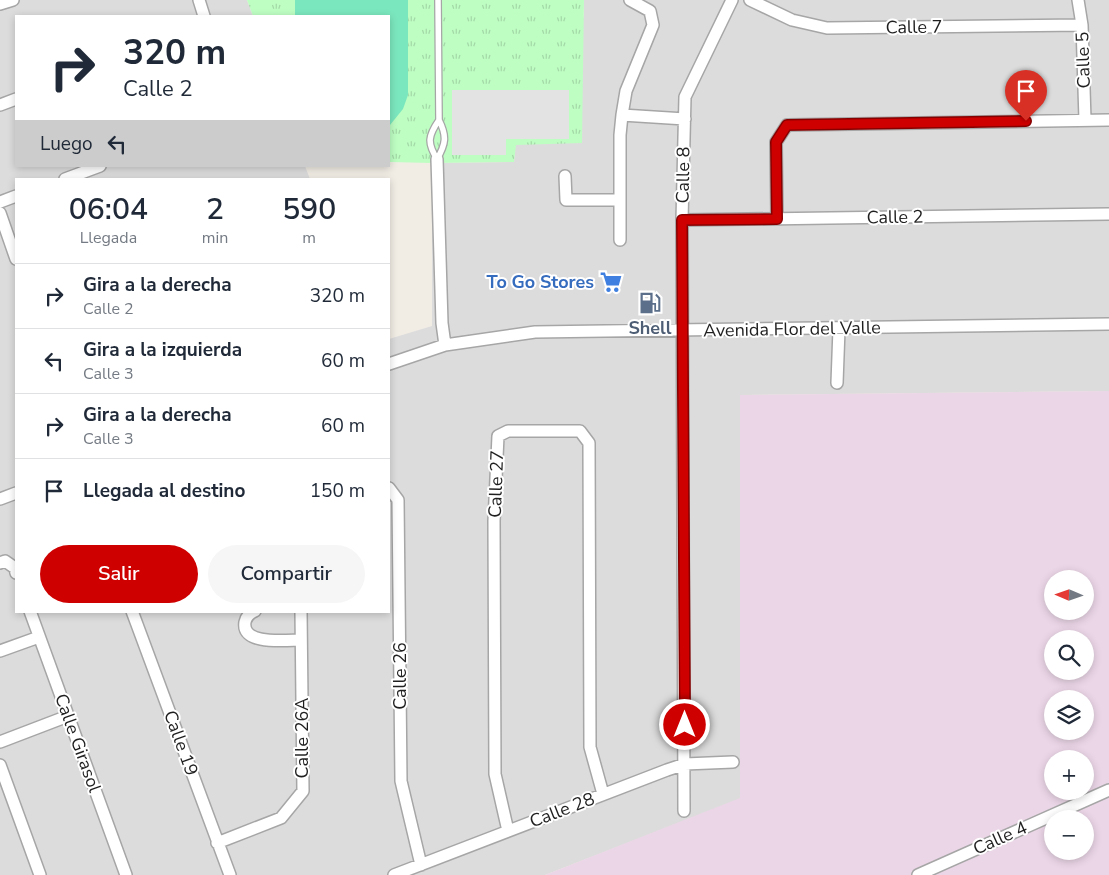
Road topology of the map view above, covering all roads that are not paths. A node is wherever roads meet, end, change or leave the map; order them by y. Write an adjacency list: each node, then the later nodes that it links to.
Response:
1 (13, 0): 8 (street)
2 (199, 0): 9 (street)
3 (438, 0): 15 (lane)
4 (630, 0): 13 (street)
5 (732, 0): 14 (street, Calle 8)
6 (750, 0): 10 (street, Calle 7)
7 (1078, 0): 10 (street, Calle 5)
8 (0, 4)
9 (204, 15)
10 (1082, 25): 16 (street, Calle 5)
11 (15, 99): 12 (street)
12 (0, 105)
13 (622, 115): 14 (street); 23 (street)
14 (685, 118): 28 (street, Calle 8)
15 (439, 120): 18 (lane); 18 (lane)
16 (1085, 120): 17 (street); 27 (street)
17 (1109, 120)
18 (437, 159): 34 (street)
19 (97, 167): 21 (street)
20 (565, 176): 23 (street)
21 (67, 178)
22 (15, 196): 24 (street)
23 (620, 200): 29 (street)
24 (0, 202)
25 (0, 213): 30 (street)
26 (1109, 214): 27 (street, Calle 2)
27 (777, 219): 28 (street, Calle 2)
28 (682, 220): 33 (street, Calle 8)
29 (620, 240)
30 (15, 256)
31 (1109, 324): 32 (street, Avenida Flor del Valle)
32 (839, 329): 33 (street, Avenida Flor del Valle); 36 (street)
33 (682, 330): 34 (street, Avenida Flor del Valle); 52 (street, Calle 8)
34 (445, 345): 35 (street, Avenida Flor del Valle)
35 (390, 364)
36 (838, 383)
37 (390, 489): 59 (street, Calle 26)
38 (15, 493): 39 (street)
39 (0, 499)
40 (0, 563): 41 (street)
41 (15, 570)
42 (31, 613): 46 (street, Calle Girasol)
43 (133, 613): 58 (street, Calle 19)
44 (251, 613): 47 (street)
45 (301, 613): 47 (street, Calle 26A)
46 (40, 637): 48 (street); 49 (street, Calle Girasol)
47 (302, 640): 58 (street, Calle 26A)
48 (0, 651)
49 (68, 716): 50 (street); 61 (street, Calle Girasol)
50 (0, 742)
51 (733, 762): 52 (street, Calle 28)
52 (685, 764): 55 (street, Calle 28); 56 (street, Calle 8)
53 (0, 765): 60 (street)
54 (1109, 790): 64 (street, Calle 4)
55 (603, 794): 57 (street, Calle 28); 57 (street, Calle 27)
56 (684, 811)
57 (508, 831): 59 (street, Calle 28)
58 (217, 843): 62 (street, Calle 19)
59 (421, 864): 63 (street, Calle 28)
60 (40, 875)
61 (126, 875)
62 (230, 875)
63 (394, 875)
64 (918, 875)

